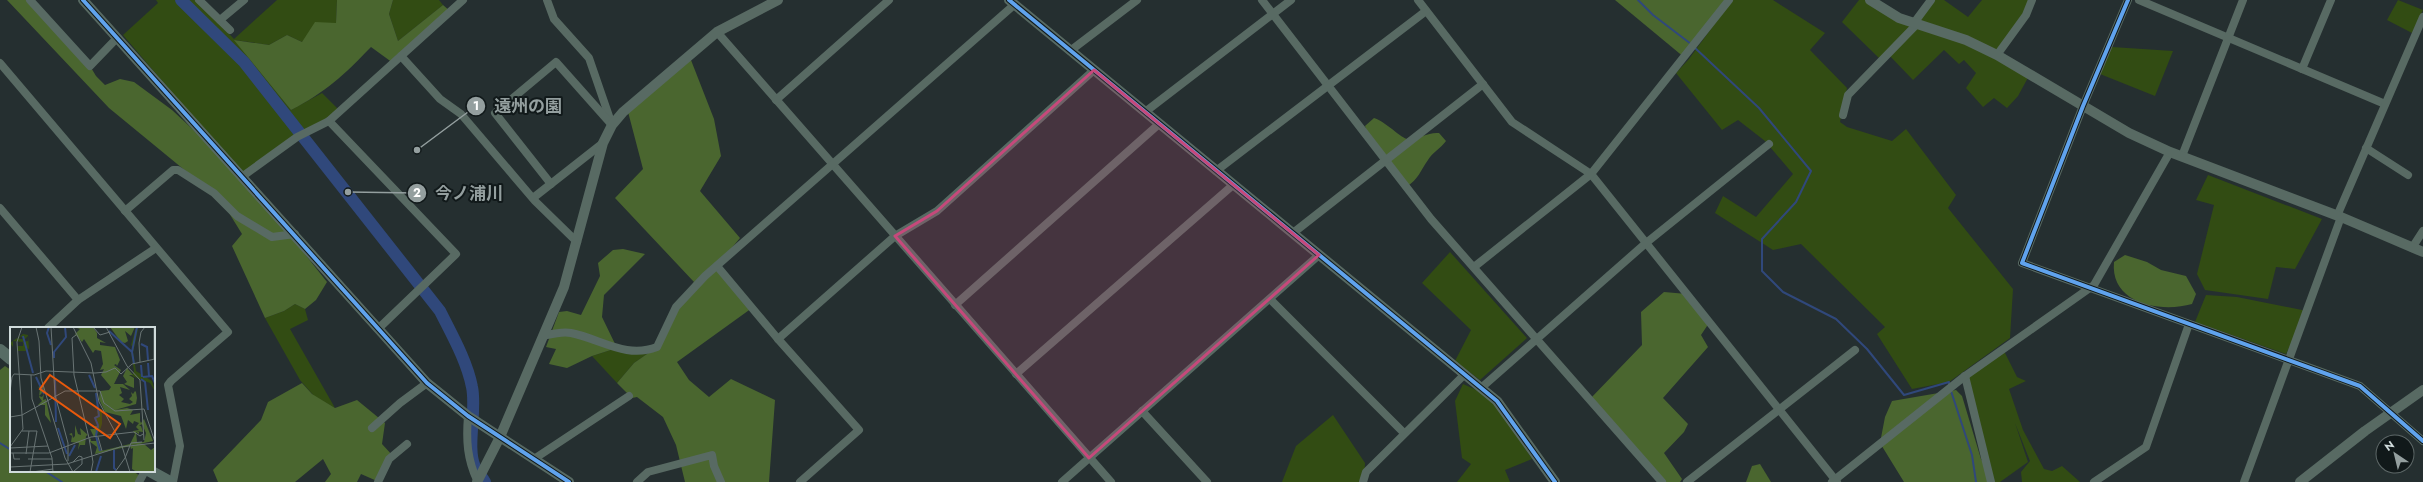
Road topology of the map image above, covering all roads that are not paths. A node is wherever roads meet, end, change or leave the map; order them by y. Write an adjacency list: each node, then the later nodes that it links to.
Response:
1 (30, 0): 29 (street)
2 (83, 0): 29 (street)
3 (199, 0): 25 (street)
4 (244, 0): 25 (street)
5 (462, 0): 33 (street)
6 (547, 0): 46 (street)
7 (778, 0): 28 (street)
8 (889, 0): 39 (street)
9 (1137, 0): 31 (street)
10 (1262, 0): 23 (street)
11 (1291, 0): 23 (street)
12 (1418, 0): 22 (street)
13 (1729, 0): 55 (street)
14 (1870, 0): 26 (street)
15 (1932, 0): 26 (street)
16 (2032, 0): 32 (street)
17 (2128, 0): 41 (street)
18 (2138, 0): 30 (street)
19 (2243, 0): 30 (street)
20 (2332, 0): 35 (street)
21 (1011, 3): 31 (street); 53 (street)
22 (1426, 11): 37 (street); 38 (street)
23 (1273, 14): 38 (street); 42 (street)
24 (2423, 18): 40 (street)
25 (220, 20): 27 (street)
26 (1916, 23): 32 (street); 43 (street)
27 (230, 30)
28 (717, 32): 39 (street); 46 (street)
29 (117, 38): 57 (street)
30 (2227, 38): 35 (street); 51 (street)
31 (1070, 51): 36 (street)
32 (1997, 55): 41 (street)
33 (401, 56): 44 (street); 60 (street)
34 (2, 69): 62 (street)
35 (2302, 69): 40 (street)
36 (1094, 70): 42 (street); 67 (street)
37 (1483, 84): 52 (street); 55 (street)
38 (1328, 86): 52 (street); 54 (street)
39 (776, 100): 53 (street)
40 (2384, 104): 49 (street)
41 (2083, 106): 50 (street); 76 (street)
42 (1145, 112): 45 (street)
43 (1843, 115)
44 (329, 121): 57 (street); 82 (street)
45 (1160, 124): 54 (street); 79 (street)
46 (612, 125): 47 (street); 58 (street)
47 (603, 143): 58 (street); 68 (street)
48 (1769, 144): 69 (street)
49 (2366, 148): 56 (street); 63 (street)
50 (2170, 152): 51 (street); 76 (street)
51 (2182, 156): 63 (street)
52 (1386, 160): 65 (street); 75 (street)
53 (833, 165): 67 (street); 74 (street)
54 (1216, 171): 59 (street)
55 (1591, 174): 69 (street); 75 (street)
56 (2408, 175)
57 (243, 176): 66 (street)
58 (551, 184): 60 (street)
59 (1233, 185): 65 (street); 90 (street)
60 (533, 198): 68 (street)
61 (0, 208): 78 (street)
62 (125, 211): 66 (street); 70 (street)
63 (2339, 216): 71 (street); 89 (street)
64 (2423, 231): 71 (street)
65 (1293, 233): 73 (street)
66 (295, 234): 82 (street)
67 (895, 236): 79 (street); 84 (street)
68 (577, 242): 83 (street)
69 (1646, 243): 85 (street); 97 (street)
70 (156, 248): 78 (street); 113 (street)
71 (2412, 248): 72 (street)
72 (2423, 252)
73 (1319, 255): 77 (street); 91 (street)
74 (717, 266): 83 (street); 84 (street)
75 (1474, 267): 85 (street)
76 (2089, 288): 80 (street); 92 (street)
77 (1270, 299): 98 (street); 102 (street)
78 (78, 300): 81 (street)
79 (956, 305): 90 (street)
80 (2189, 324): 89 (street); 128 (street)
81 (49, 327)
82 (379, 328): 93 (street)
83 (543, 336): 103 (street)
84 (778, 339): 119 (street)
85 (1536, 339): 94 (street); 125 (street)
86 (0, 350): 88 (main road)
87 (1855, 350): 97 (street)
88 (10, 358)
89 (2289, 360): 99 (street); 129 (street)
90 (1016, 374): 106 (street)
91 (1464, 375): 94 (street); 102 (street)
92 (1965, 376): 110 (street); 127 (street)
93 (427, 383): 100 (street); 101 (street)
94 (1481, 388): 124 (street)
95 (2423, 390): 99 (street)
96 (629, 396): 107 (street)
97 (1778, 409): 110 (street); 126 (street)
98 (1142, 411): 106 (street); 122 (street)
99 (2392, 414): 104 (street); 130 (street)
100 (468, 416): 103 (street); 115 (street)
101 (372, 428)
102 (1404, 433): 123 (street)
103 (500, 437): 107 (street); 115 (street)
104 (2423, 441)
105 (407, 444): 114 (street)
106 (1089, 458): 120 (street); 121 (street)
107 (534, 459): 116 (street)
108 (144, 472): 111 (street)
109 (152, 472): 112 (main road)
110 (1835, 481)
111 (139, 482)
112 (170, 482)
113 (173, 482)
114 (378, 482)
115 (477, 482)
116 (569, 482)
117 (637, 482): 118 (street)
118 (721, 482)
119 (800, 482)
120 (1062, 482)
121 (1110, 482)
122 (1207, 482)
123 (1363, 482)
124 (1555, 482)
125 (1662, 482)
126 (1686, 482)
127 (1991, 482)
128 (2094, 482)
129 (2244, 482)
130 (2300, 482)

